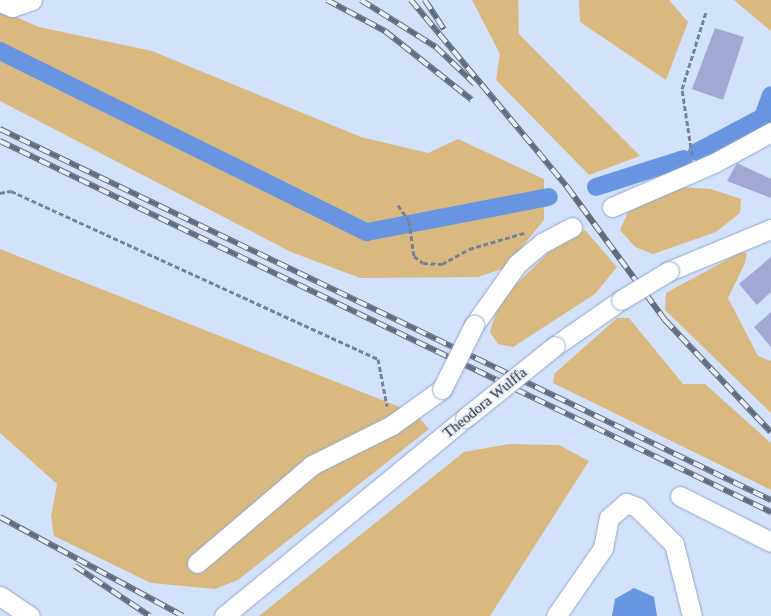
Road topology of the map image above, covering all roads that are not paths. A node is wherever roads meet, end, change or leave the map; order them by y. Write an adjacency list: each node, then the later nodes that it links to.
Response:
1 (32, 0): 2 (street)
2 (0, 2)
3 (771, 132): 4 (street)
4 (612, 206)
5 (572, 227): 9 (street, bridge)
6 (771, 230): 11 (street, Theodora Wulffa, bridge)
7 (680, 496): 8 (street)
8 (771, 542)
9 (197, 563)
10 (0, 596): 12 (street)
11 (227, 613)
12 (30, 616)
13 (556, 616): 14 (street)
14 (692, 616)

